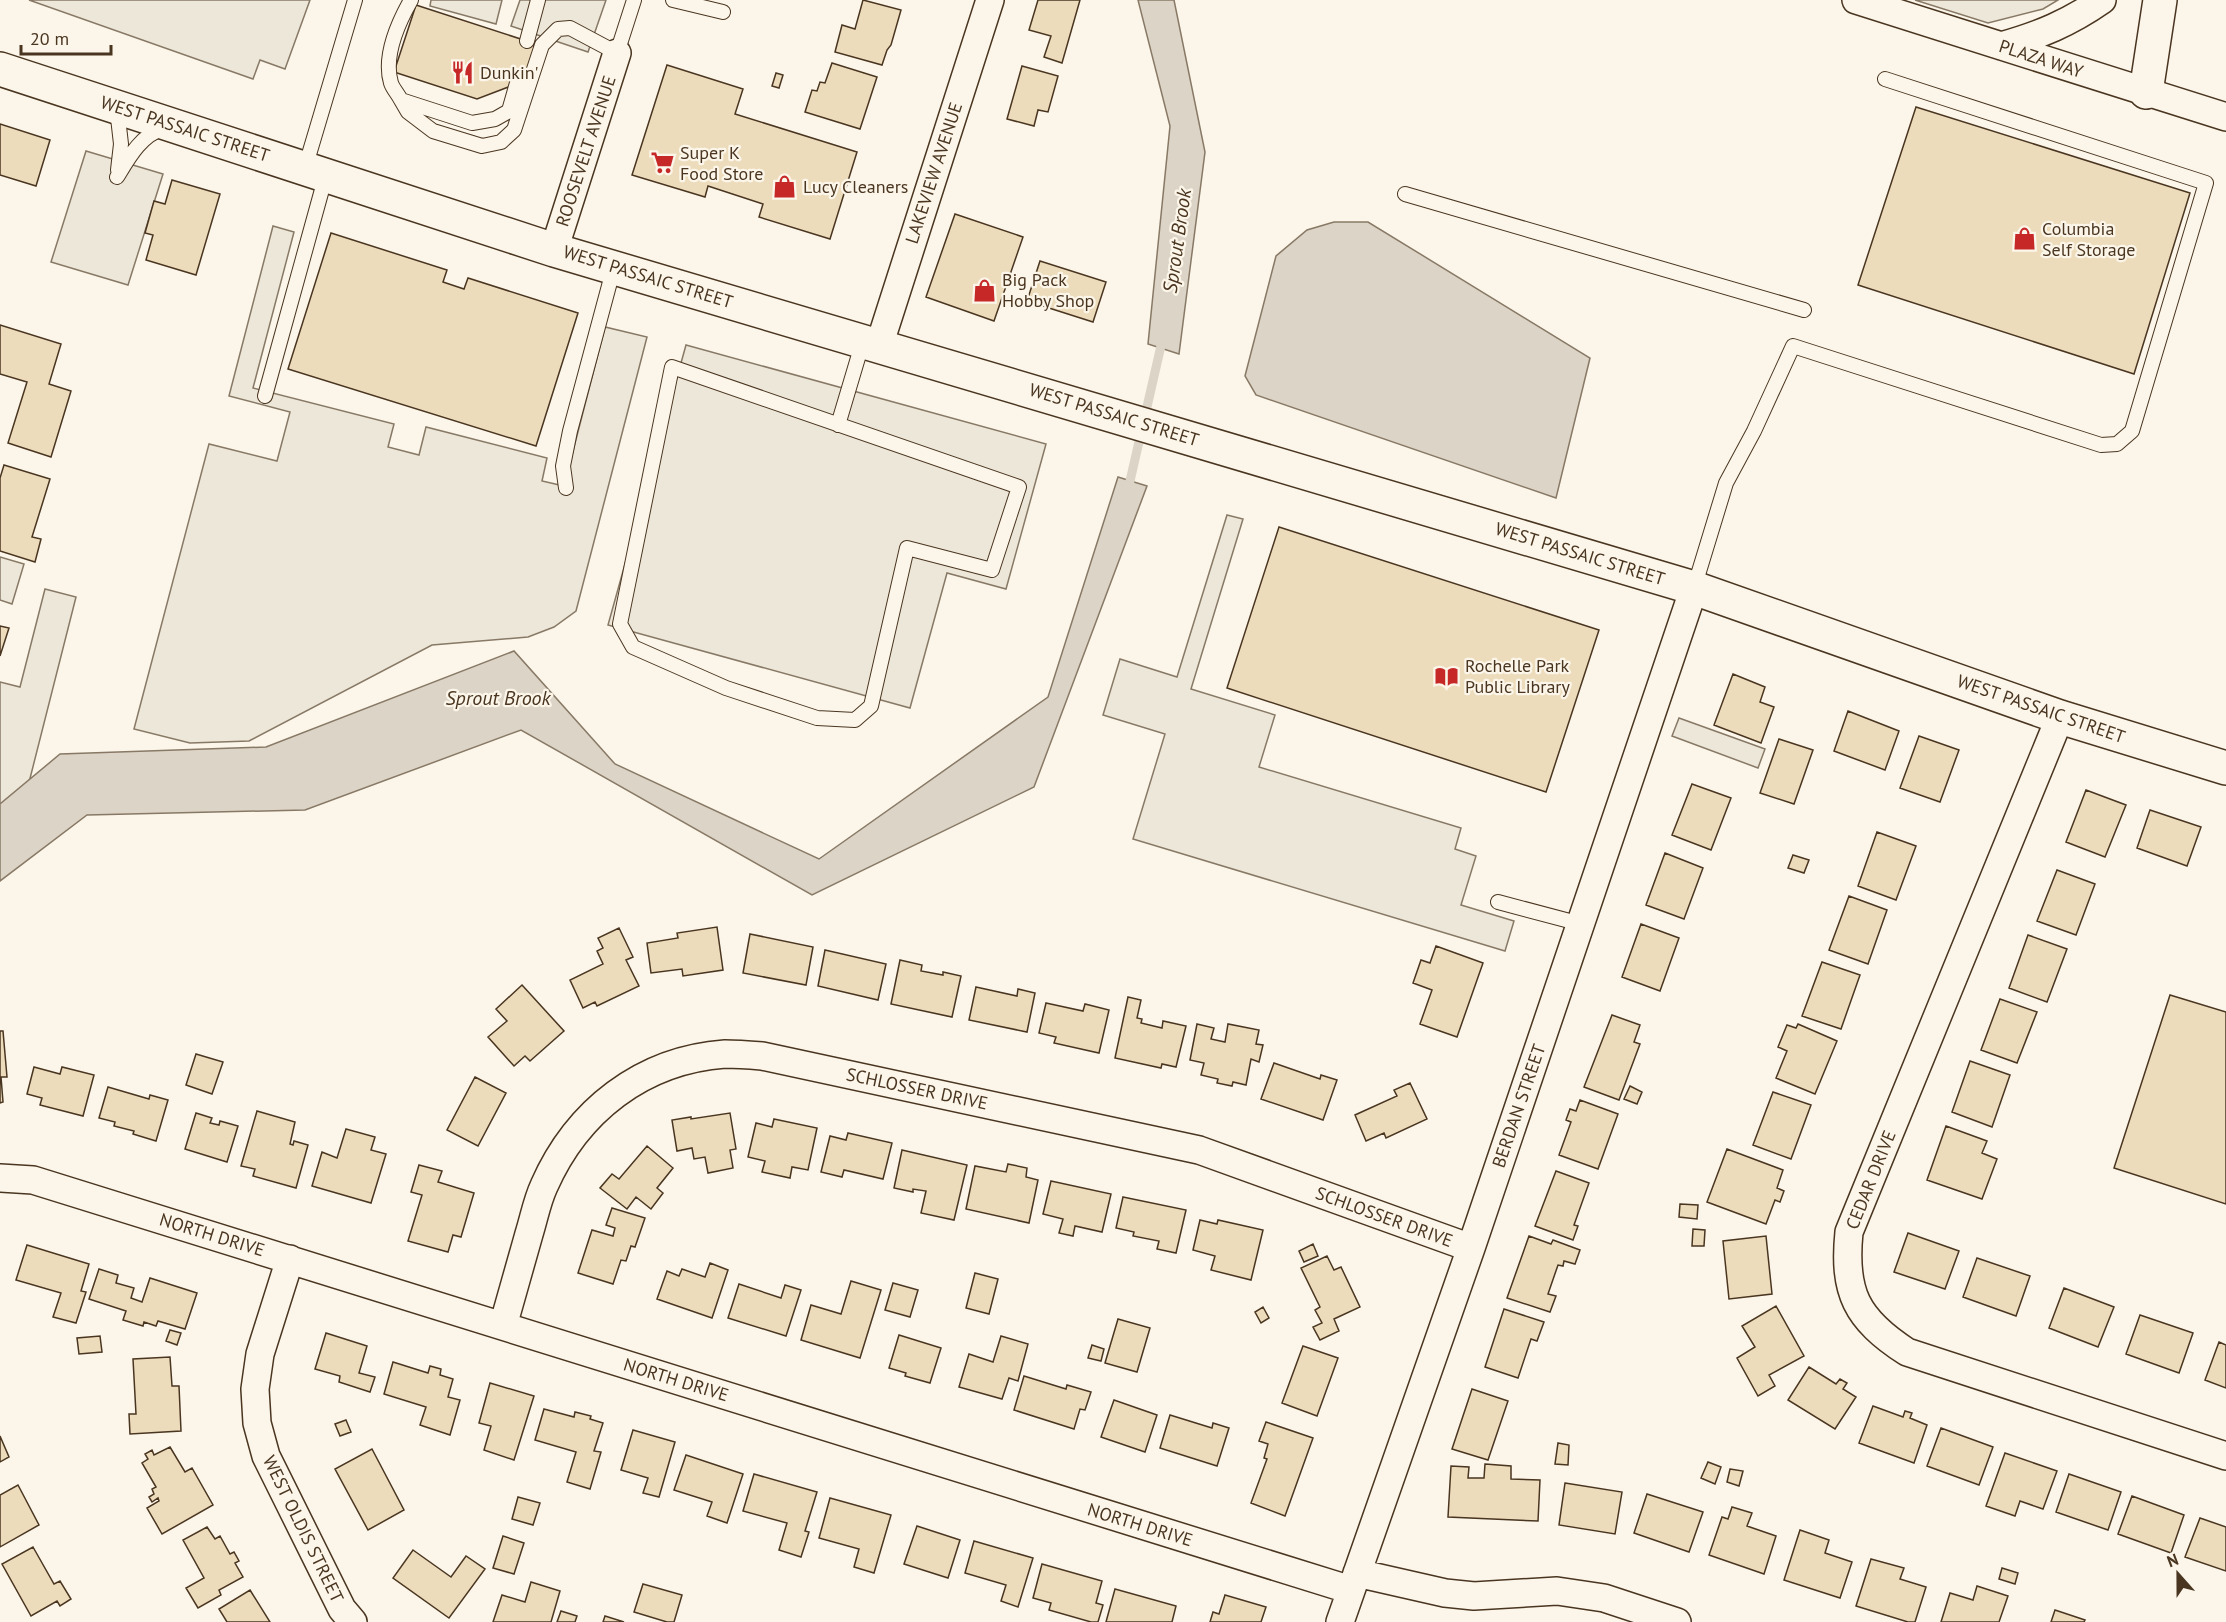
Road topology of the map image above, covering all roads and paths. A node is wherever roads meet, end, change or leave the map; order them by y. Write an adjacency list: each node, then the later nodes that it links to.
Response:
1 (355, 0): 22 (lane)
2 (411, 0): 18 (lane)
3 (538, 0): 11 (lane)
4 (634, 0): 13 (lane)
5 (673, 0): 10 (lane)
6 (990, 0): 27 (street, LAKEVIEW AVENUE)
7 (1856, 0): 12 (street, PLAZA WAY)
8 (2102, 0): 12 (street)
9 (2160, 0): 17 (main road)
10 (723, 12)
11 (558, 28): 13 (lane); 18 (lane)
12 (2001, 46): 17 (street, PLAZA WAY)
13 (617, 53): 24 (street, ROOSEVELT AVENUE)
14 (0, 69): 19 (main road, WEST PASSAIC STREET)
15 (1885, 79): 31 (lane)
16 (517, 83): 18 (lane)
17 (2146, 92): 20 (street, PLAZA WAY)
18 (401, 100)
19 (116, 107): 21 (main road, WEST PASSAIC STREET); 21 (lane)
20 (2226, 117)
21 (173, 125): 22 (main road, WEST PASSAIC STREET)
22 (316, 172): 24 (main road, WEST PASSAIC STREET); 28 (lane)
23 (1405, 194): 26 (lane)
24 (554, 250): 25 (main road, WEST PASSAIC STREET)
25 (614, 267): 27 (main road, WEST PASSAIC STREET); 30 (lane)
26 (1804, 310)
27 (871, 344): 29 (lane); 31 (main road, WEST PASSAIC STREET)
28 (265, 396)
29 (838, 425): 29 (lane)
30 (566, 488)
31 (1694, 588): 32 (main road, WEST PASSAIC STREET); 35 (street, BERDAN STREET)
32 (2060, 717): 33 (main road, WEST PASSAIC STREET); 40 (street, CEDAR DRIVE)
33 (2226, 768)
34 (1498, 902): 35 (lane)
35 (1581, 924): 37 (street, BERDAN STREET)
36 (0, 1178): 38 (street, NORTH DRIVE)
37 (1471, 1248): 39 (street, SCHLOSSER DRIVE); 41 (street, BERDAN STREET)
38 (290, 1259): 39 (street, NORTH DRIVE); 42 (street, WEST OLDIS STREET)
39 (502, 1326): 41 (street, NORTH DRIVE)
40 (2226, 1456)
41 (1354, 1582): 43 (street, BERDAN STREET); 44 (street, NORTH DRIVE)
42 (352, 1622)
43 (1340, 1622)
44 (1677, 1622)

